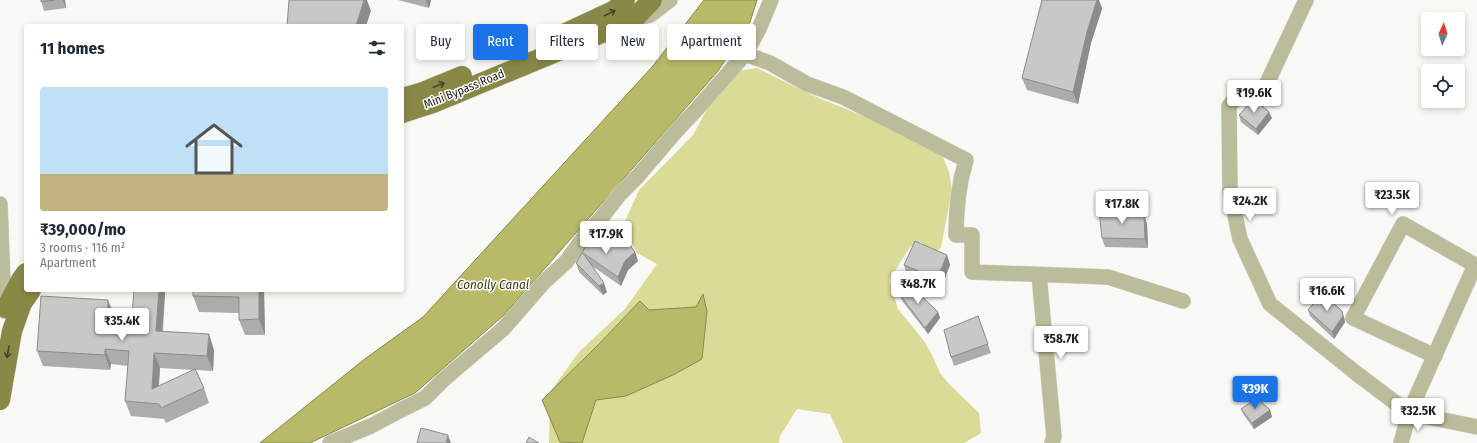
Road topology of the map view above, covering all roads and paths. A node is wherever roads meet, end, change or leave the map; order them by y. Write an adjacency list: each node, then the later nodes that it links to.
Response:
1 (626, 0): 7 (main road, Mini Bypass Road, one-way to 1)
2 (652, 0): 6 (main road, Mini Bypass Road)
3 (670, 0): 6 (street)
4 (771, 0): 9 (street)
5 (1306, 0): 24 (street)
6 (633, 20): 8 (main road, Mini Bypass Road)
7 (593, 24)
8 (598, 31)
9 (756, 34)
10 (536, 49): 14 (main road, Mini Bypass Road, one-way to 10)
11 (536, 55): 15 (main road, Mini Bypass Road)
12 (756, 58): 17 (street)
13 (740, 60): 26 (street)
14 (404, 97)
15 (404, 112)
16 (0, 204): 21 (street)
17 (1039, 274): 20 (street); 27 (street)
18 (24, 276): 21 (main road)
19 (30, 292): 21 (main road)
20 (1183, 301)
21 (6, 319): 23 (main road, one-way to 23)
22 (1435, 356): 22 (street); 24 (street)
23 (0, 400)
24 (1409, 413): 25 (street); 28 (street)
25 (1477, 428)
26 (330, 443)
27 (1052, 443)
28 (1401, 443)

